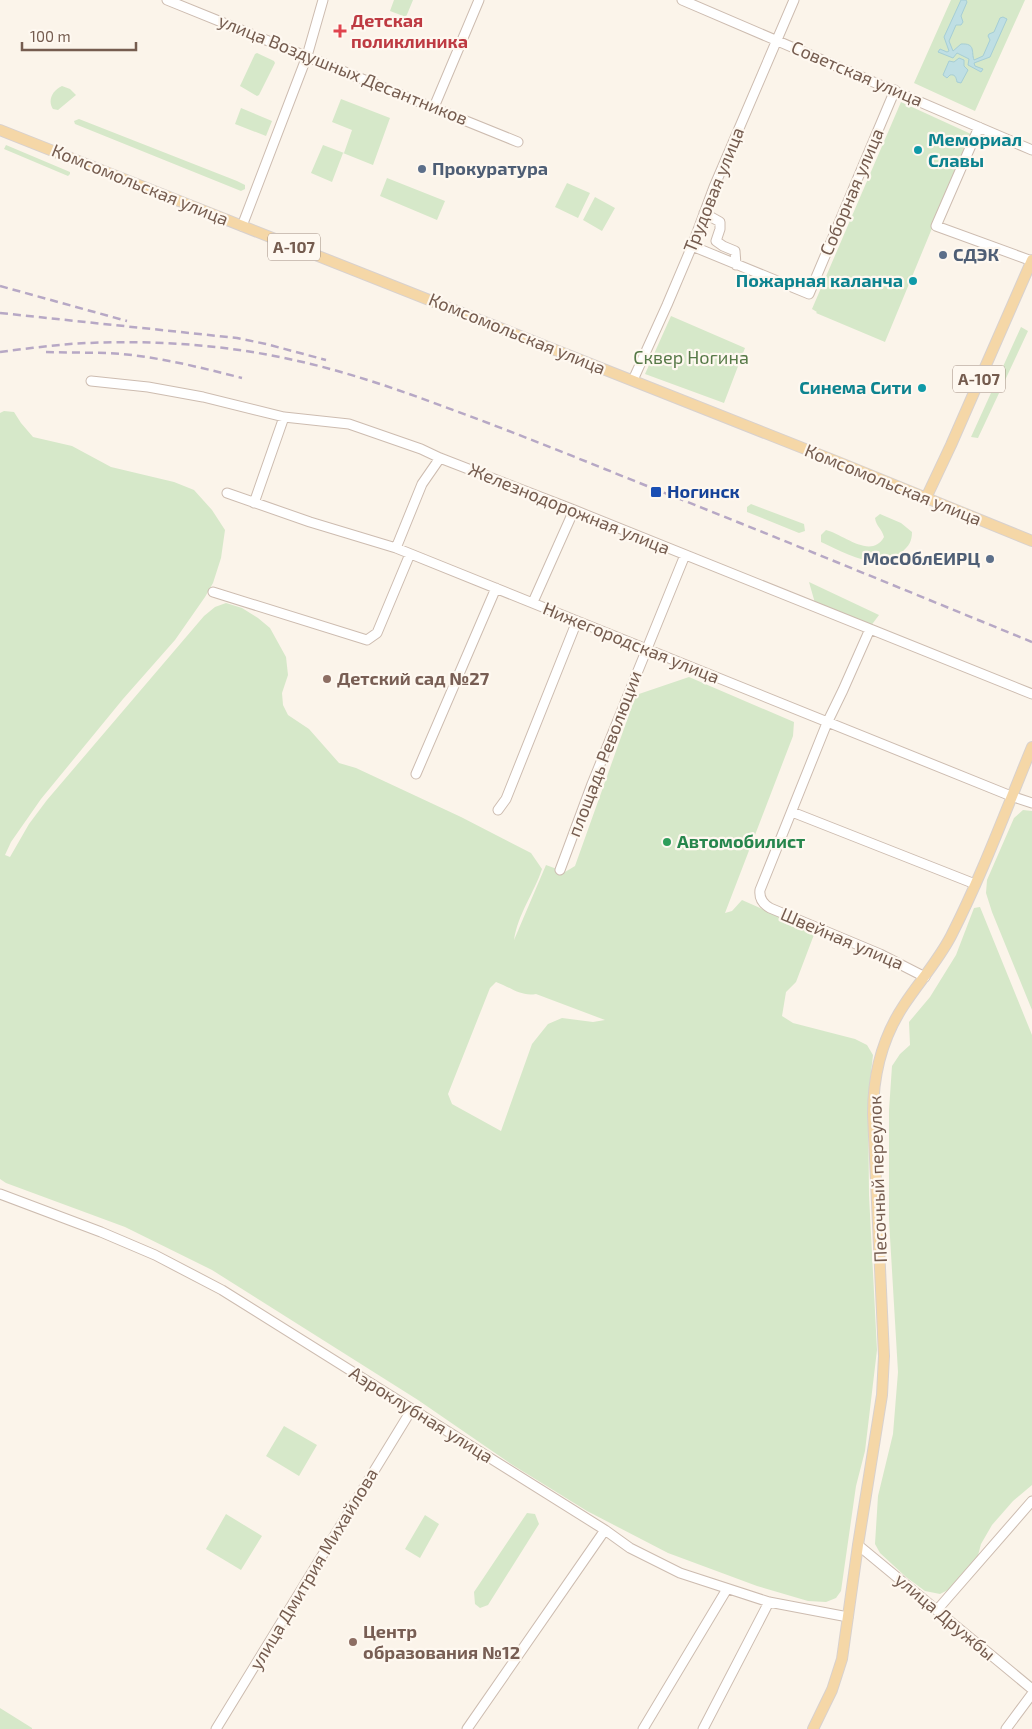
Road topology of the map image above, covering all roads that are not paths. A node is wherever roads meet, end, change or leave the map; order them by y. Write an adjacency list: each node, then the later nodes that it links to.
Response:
1 (167, 0): 7 (street, улица Воздушных Десантников)
2 (323, 0): 7 (street)
3 (479, 0): 9 (street)
4 (682, 0): 6 (street, Советская улица)
5 (794, 0): 6 (street, Трудовая улица)
6 (778, 40): 8 (street, Советская улица); 14 (street, Трудовая улица)
7 (307, 56): 9 (street, улица Воздушных Десантников); 15 (street)
8 (895, 90): 10 (street, Советская улица); 18 (street, Соборная улица)
9 (434, 107): 12 (street, улица Воздушных Десантников)
10 (979, 127): 13 (street, Советская улица); 17 (street)
11 (0, 130): 15 (main road, Комсомольская улица / А-107)
12 (518, 142)
13 (1032, 150)
14 (704, 213): 16 (street, Трудовая улица); 18 (street)
15 (242, 226): 19 (main road, Комсомольская улица / А-107)
16 (692, 246): 18 (street); 19 (street, Трудовая улица)
17 (1032, 261): 24 (main road, А-107)
18 (736, 265)
19 (633, 380): 24 (main road, Комсомольская улица / А-107)
20 (92, 381): 21 (street, Железнодорожная улица)
21 (284, 417): 22 (street, Железнодорожная улица); 25 (street)
22 (440, 458): 26 (street, Железнодорожная улица); 28 (street)
23 (227, 493): 25 (street, Нижегородская улица)
24 (926, 498): 27 (main road, Комсомольская улица)
25 (254, 503): 28 (street, Нижегородская улица)
26 (574, 510): 30 (street, Железнодорожная улица); 33 (street)
27 (1032, 541)
28 (396, 548): 29 (street, Нижегородская улица)
29 (410, 554): 31 (street, Нижегородская улица); 32 (street)
30 (685, 555): 35 (street, Железнодорожная улица); 36 (street, площадь Революции)
31 (496, 588): 33 (street, Нижегородская улица); 40 (street)
32 (214, 592)
33 (533, 602): 34 (street, Нижегородская улица)
34 (577, 621): 36 (street, Нижегородская улица); 43 (street)
35 (870, 629): 37 (street, Железнодорожная улица); 38 (street)
36 (646, 649): 38 (street, Нижегородская улица); 45 (street, площадь Революции)
37 (1032, 694)
38 (827, 723): 41 (street, Нижегородская улица); 44 (street)
39 (1032, 747): 41 (main road, Песочный переулок)
40 (416, 774)
41 (1011, 796): 42 (street, Нижегородская улица); 46 (main road, Песочный переулок)
42 (1032, 802)
43 (498, 810)
44 (792, 812): 46 (street); 47 (street, Швейная улица)
45 (560, 870)
46 (975, 884): 47 (main road, Песочный переулок)
47 (925, 977): 52 (main road, Песочный переулок)
48 (0, 1194): 49 (street, Аэроклубная улица)
49 (412, 1409): 51 (street, Аэроклубная улица); 59 (street, улица Дмитрия Михайлова)
50 (1032, 1501): 55 (street)
51 (605, 1530): 53 (street, Аэроклубная улица); 60 (street)
52 (858, 1545): 55 (street, улица Дружбы); 56 (main road, Песочный переулок)
53 (727, 1589): 54 (street, Аэроклубная улица); 61 (street)
54 (768, 1602): 56 (street, Аэроклубная улица); 62 (street)
55 (937, 1610): 57 (street, улица Дружбы)
56 (848, 1617): 63 (main road, Песочный переулок)
57 (1032, 1689)
58 (1032, 1694): 64 (street)
59 (216, 1729)
60 (467, 1729)
61 (643, 1729)
62 (703, 1729)
63 (813, 1729)
64 (1006, 1729)

